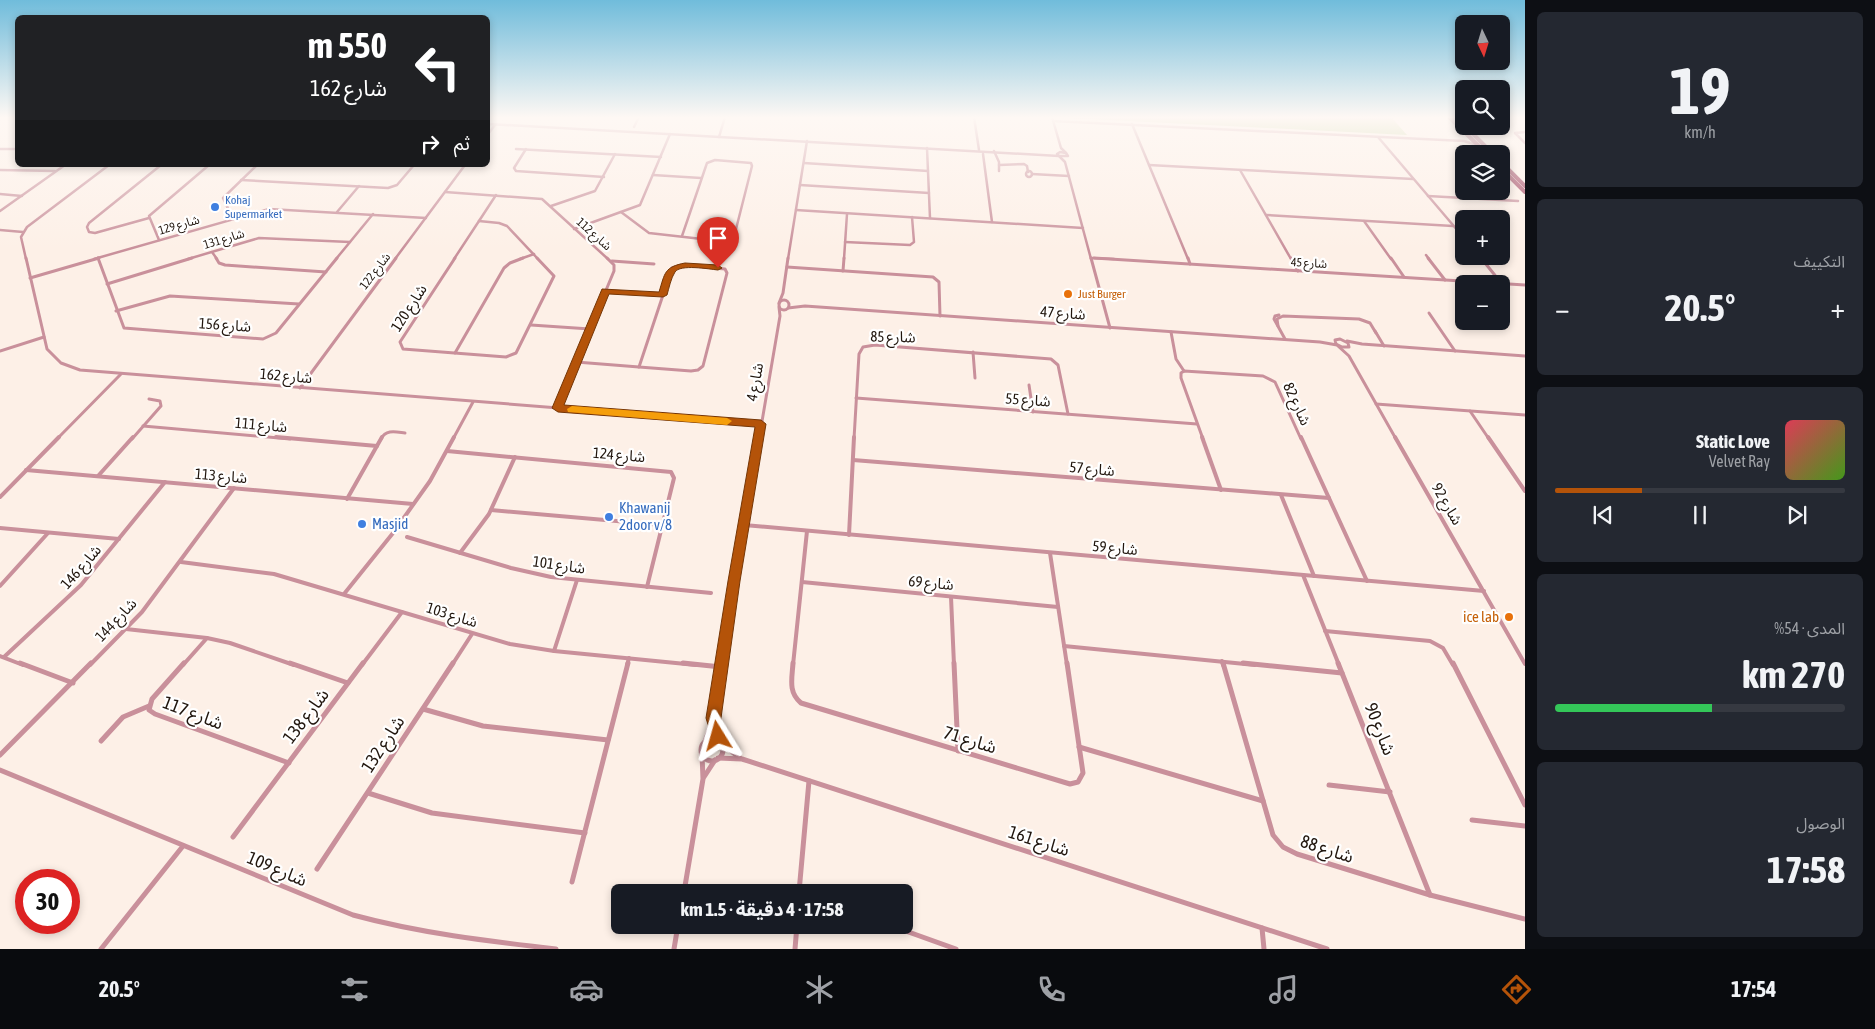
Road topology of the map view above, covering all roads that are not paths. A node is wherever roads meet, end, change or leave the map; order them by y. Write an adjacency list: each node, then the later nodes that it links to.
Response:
1 (518, 161): 28 (street)
2 (611, 161): 28 (street)
3 (659, 161): 27 (street)
4 (710, 161): 31 (street)
5 (747, 161): 66 (street)
6 (927, 161): 24 (street)
7 (984, 161): 60 (street)
8 (1147, 161): 13 (street)
9 (1398, 161): 32 (street)
10 (1065, 162): 29 (street)
11 (804, 163): 24 (street); 34 (street)
12 (999, 164): 25 (street); 29 (street)
13 (1149, 165): 22 (street); 78 (street)
14 (62, 167): 23 (street)
15 (106, 167): 65 (street)
16 (159, 167): 54 (street)
17 (206, 167): 54 (street)
18 (255, 167): 33 (street)
19 (412, 167): 35 (street)
20 (464, 167): 37 (street, شارع 122)
21 (0, 170): 23 (street)
22 (1240, 170): 32 (street); 52 (street)
23 (57, 171): 42 (street)
24 (928, 171): 39 (street)
25 (999, 171)
26 (1510, 171): 36 (main road)
27 (653, 175): 31 (street); 49 (street)
28 (604, 176): 45 (street)
29 (1069, 176): 62 (street)
30 (1510, 177): 38 (main road)
31 (702, 178): 66 (street)
32 (1413, 179): 43 (street)
33 (240, 180): 35 (street); 57 (street)
34 (800, 185): 39 (street); 46 (street)
35 (359, 186): 48 (street)
36 (1525, 186)
37 (445, 192): 41 (street, شارع 112); 55 (street, شارع 122)
38 (1525, 192)
39 (929, 193): 56 (street)
40 (0, 194): 42 (street)
41 (496, 195): 45 (street, شارع 112); 59 (street, شارع 120)
42 (22, 196): 47 (street)
43 (1428, 196): 44 (street); 61 (street)
44 (1518, 201)
45 (551, 206): 63 (street, شارع 112)
46 (796, 210): 51 (street); 81 (street)
47 (0, 211)
48 (337, 212): 50 (street, شارع 129); 57 (street, شارع 129)
49 (621, 212): 63 (street); 66 (street)
50 (373, 214): 55 (street, شارع 129); 68 (street, شارع 156)
51 (848, 214): 53 (street); 69 (street)
52 (1266, 215): 58 (street); 83 (street)
53 (912, 217): 56 (street); 69 (street)
54 (148, 218): 67 (street)
55 (426, 218): 133 (street, شارع 122)
56 (930, 218): 60 (street)
57 (233, 219): 67 (street, شارع 129)
58 (1364, 221): 61 (street); 86 (street)
59 (479, 222): 71 (street); 123 (street, شارع 120)
60 (992, 222): 62 (street)
61 (1454, 226)
62 (1083, 228): 74 (street)
63 (574, 229): 75 (street, شارع 112)
64 (0, 230): 65 (street)
65 (22, 232): 87 (street, شارع 162)
66 (682, 236)
67 (159, 240): 73 (street, شارع 129)
68 (350, 242): 70 (street, شارع 131); 84 (street, شارع 156)
69 (845, 242): 82 (street)
70 (212, 252): 84 (street); 90 (street, شارع 131)
71 (534, 254): 107 (street); 123 (street)
72 (1426, 254): 88 (street)
73 (98, 258): 87 (street, شارع 129); 90 (street, شارع 156)
74 (1091, 258): 78 (street, شارع 45); 108 (street)
75 (610, 260): 76 (street); 80 (street, شارع 112)
76 (623, 262): 77 (street); 80 (street)
77 (654, 264)
78 (1190, 264): 83 (street, شارع 45)
79 (1486, 265): 85 (street)
80 (615, 267): 94 (street, شارع 112)
81 (787, 267): 82 (street); 95 (street)
82 (843, 271): 91 (street)
83 (1298, 271): 86 (street, شارع 45)
84 (326, 272): 98 (street, شارع 156)
85 (1495, 275)
86 (1404, 277): 88 (street, شارع 45)
87 (30, 278): 111 (street, شارع 162)
88 (1445, 280): 89 (street, شارع 45)
89 (1455, 281)
90 (107, 284): 102 (street, شارع 156)
91 (938, 284): 105 (street)
92 (1510, 284): 93 (street, شارع 45)
93 (1525, 285)
94 (606, 291): 96 (street); 109 (street, شارع 112)
95 (783, 293): 97 (street); 99 (street)
96 (663, 295): 128 (street); 128 (street)
97 (789, 302): 99 (street, شارع 47); 100 (street, شارع 47); 101 (street)
98 (299, 304): 102 (street); 102 (street, شارع 156)
99 (779, 305): 101 (street); 104 (street, شارع 4)
100 (805, 306): 101 (street, شارع 47); 105 (street, شارع 47)
101 (788, 308): 104 (street)
102 (116, 311)
103 (1429, 313): 121 (street)
104 (780, 316): 143 (street, شارع 4)
105 (940, 316): 108 (street, شارع 47)
106 (1350, 319): 112 (street); 118 (street)
107 (530, 324): 109 (street); 126 (street)
108 (1110, 328): 110 (street, شارع 47)
109 (590, 329): 127 (street, شارع 112)
110 (1171, 332): 112 (street, شارع 47); 129 (street)
111 (44, 337): 120 (street); 130 (street, شارع 162)
112 (1285, 339): 115 (street, شارع 47)
113 (1335, 340): 114 (street, شارع 47); 115 (street, شارع 47); 117 (street)
114 (1347, 341): 116 (street); 119 (street)
115 (1320, 342): 117 (street, شارع 47)
116 (1362, 344): 118 (street); 119 (street)
117 (1338, 346): 119 (street); 124 (street, شارع 92)
118 (1384, 346): 121 (street)
119 (1349, 347): 124 (street)
120 (0, 351)
121 (1455, 351): 125 (street)
122 (973, 352): 131 (street); 134 (street, شارع 85); 141 (street, شارع 85)
123 (455, 354): 126 (street, شارع 120)
124 (1348, 356): 137 (street, شارع 92)
125 (1525, 356)
126 (503, 357)
127 (576, 362): 128 (street); 138 (street, شارع 112)
128 (639, 367)
129 (1184, 371): 144 (street); 159 (street, شارع 82)
130 (121, 374): 133 (street, شارع 162); 151 (street)
131 (975, 378)
132 (1029, 385): 140 (street)
133 (300, 388): 136 (street, شارع 162)
134 (856, 398): 140 (street, شارع 55); 150 (street, شارع 85)
135 (149, 399): 145 (street)
136 (473, 402): 138 (street, شارع 162); 148 (street)
137 (1376, 404): 139 (street); 181 (street, شارع 92)
138 (558, 408): 143 (street, شارع 162)
139 (1470, 411): 142 (street); 156 (street)
140 (1033, 412): 141 (street, شارع 55)
141 (1068, 414): 144 (street, شارع 55)
142 (1525, 415)
143 (761, 424): 164 (street, شارع 4)
144 (1198, 424): 155 (street)
145 (143, 426): 147 (street, شارع 111); 152 (street)
146 (405, 433): 147 (street)
147 (377, 446): 160 (street)
148 (447, 451): 149 (street, شارع 124); 161 (street)
149 (515, 457): 162 (street); 163 (street, شارع 124)
150 (853, 460): 155 (street, شارع 57); 168 (street, شارع 85)
151 (26, 470): 152 (street, شارع 113); 158 (street)
152 (98, 476): 153 (street, شارع 113)
153 (165, 482): 154 (street, شارع 113); 170 (street, شارع 146)
154 (234, 488): 160 (street, شارع 113); 173 (street, شارع 144)
155 (1220, 490): 157 (street, شارع 57)
156 (1525, 491)
157 (1281, 494): 159 (street, شارع 57); 175 (street)
158 (0, 497)
159 (1329, 498): 177 (street, شارع 82)
160 (347, 499): 161 (street, شارع 113)
161 (413, 504): 183 (street)
162 (491, 510): 163 (street); 171 (street)
163 (662, 525): 180 (street, شارع 124)
164 (744, 526): 166 (street, شارع 59); 199 (street, شارع 4)
165 (0, 528): 167 (street)
166 (807, 531): 168 (street, شارع 59); 178 (street, شارع 71)
167 (48, 533): 170 (street); 179 (street)
168 (849, 535): 172 (street, شارع 59)
169 (408, 537): 171 (street, شارع 101)
170 (119, 539): 195 (street, شارع 146)
171 (460, 553): 176 (street, شارع 101)
172 (1050, 553): 174 (street, شارع 59); 185 (street, شارع 71)
173 (181, 562): 183 (street, شارع 103); 187 (street, شارع 144)
174 (1303, 575): 175 (street, شارع 59); 188 (street, شارع 90)
175 (1314, 576): 177 (street, شارع 59)
176 (577, 580): 180 (street, شارع 101); 192 (street)
177 (1367, 581): 181 (street, شارع 59)
178 (802, 582): 184 (street, شارع 69); 211 (street, شارع 71)
179 (0, 586)
180 (647, 586): 182 (street, شارع 101)
181 (1484, 591): 193 (street, شارع 92)
182 (711, 592)
183 (344, 594): 186 (street, شارع 103)
184 (952, 597): 185 (street, شارع 69); 211 (street)
185 (1058, 607): 191 (street, شارع 71)
186 (402, 612): 189 (street, شارع 103); 202 (street, شارع 138)
187 (126, 629): 190 (street); 201 (street, شارع 144)
188 (1325, 631): 200 (street, شارع 90); 224 (street)
189 (472, 634): 192 (street, شارع 103); 204 (street, شارع 132)
190 (208, 638): 202 (street); 203 (street, شارع 117)
191 (1064, 646): 197 (street); 210 (street, شارع 71)
192 (554, 651): 196 (street, شارع 103)
193 (1519, 653): 194 (street); 198 (street, شارع 92)
194 (1525, 654)
195 (2, 657): 201 (street)
196 (629, 658): 199 (street, شارع 103); 207 (street)
197 (1222, 661): 200 (street); 223 (street, شارع 88)
198 (1525, 664)
199 (721, 667): 205 (street, شارع 4)
200 (1342, 672): 221 (street, شارع 90)
201 (73, 683): 213 (street, شارع 144)
202 (348, 683): 216 (street, شارع 138)
203 (149, 706): 206 (street); 216 (street, شارع 117)
204 (423, 709): 207 (street); 222 (street, شارع 132)
205 (713, 718): 208 (street, شارع 4); 209 (street, شارع 4)
206 (100, 740)
207 (608, 740): 227 (street)
208 (705, 742): 209 (street); 212 (street)
209 (721, 743): 214 (street); 215 (street, شارع 161)
210 (1079, 747): 211 (street, شارع 71); 223 (street)
211 (958, 751)
212 (702, 754): 214 (street); 218 (street)
213 (0, 755)
214 (717, 759): 215 (street, شارع 161); 218 (street)
215 (742, 759): 219 (street, شارع 161)
216 (289, 763): 228 (street, شارع 138)
217 (0, 770): 229 (street, شارع 109)
218 (703, 779): 232 (street)
219 (809, 781): 233 (street); 236 (street, شارع 161)
220 (1329, 785): 221 (street)
221 (1390, 792): 234 (street, شارع 90)
222 (368, 793): 227 (street); 230 (street, شارع 132)
223 (1263, 801): 234 (street, شارع 88)
224 (1525, 805)
225 (1472, 820): 226 (street)
226 (1525, 826)
227 (585, 833): 231 (street)
228 (233, 838)
229 (183, 846): 240 (street); 241 (street, شارع 109)
230 (317, 869)
231 (572, 882)
232 (685, 884)
233 (800, 884)
234 (1430, 894): 235 (street, شارع 88)
235 (1525, 919)
236 (1262, 928): 245 (street); 246 (street, شارع 161)
237 (676, 934): 242 (street)
238 (796, 934): 243 (street)
239 (913, 934): 244 (street)
240 (101, 949)
241 (556, 949)
242 (674, 949)
243 (795, 949)
244 (956, 949)
245 (1264, 949)
246 (1327, 949)

